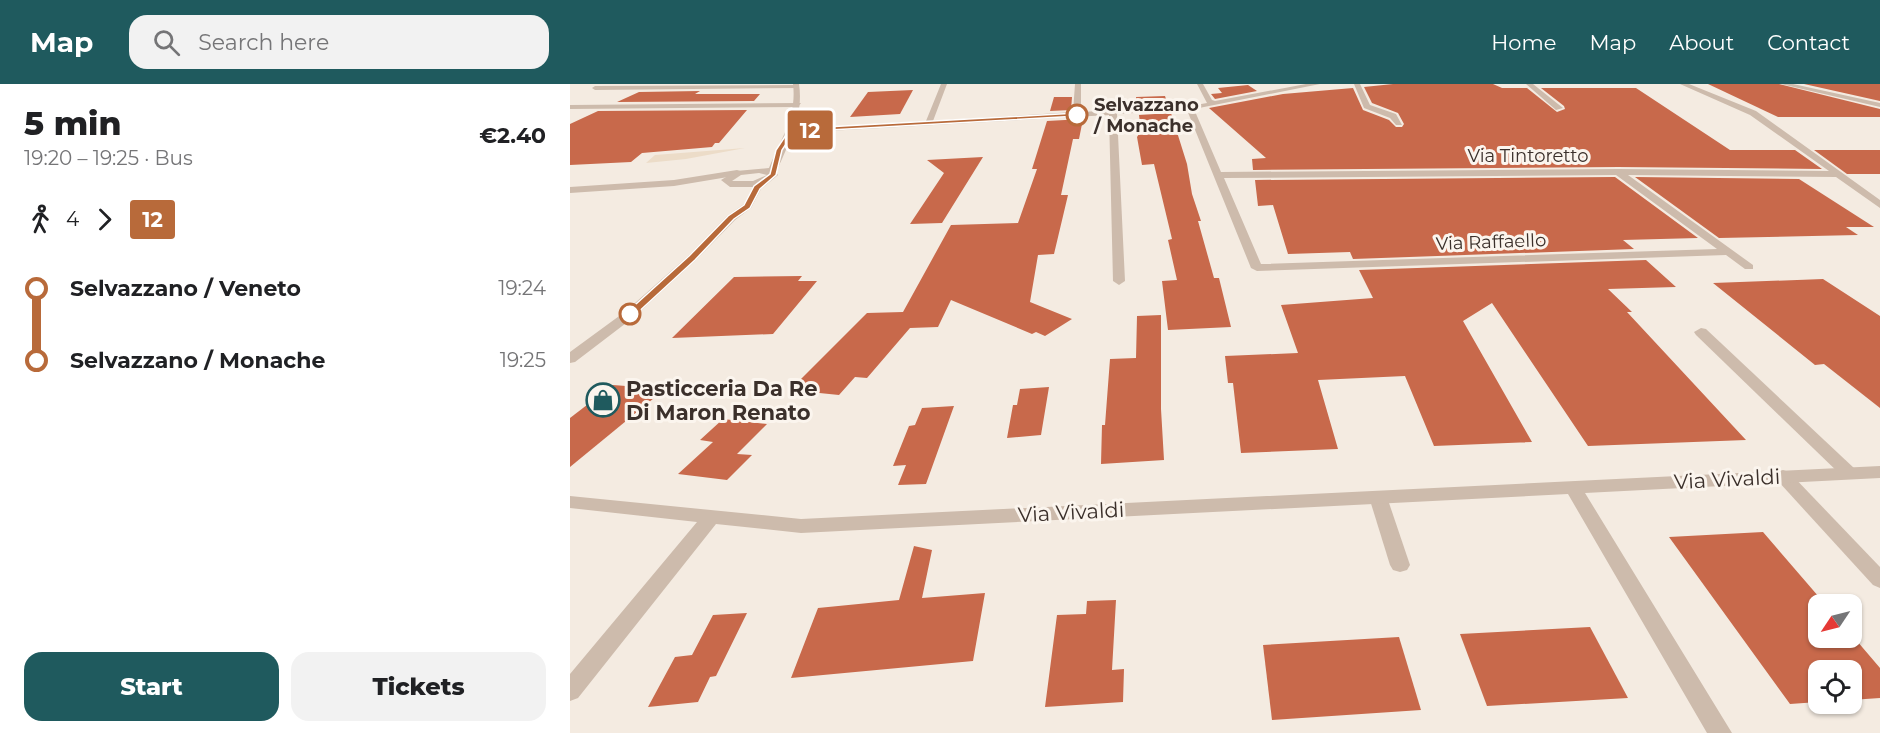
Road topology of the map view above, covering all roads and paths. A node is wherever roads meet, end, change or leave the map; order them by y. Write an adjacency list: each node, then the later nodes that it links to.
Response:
1 (944, 84): 21 (street)
2 (1078, 84): 20 (street)
3 (1200, 84): 11 (street)
4 (1317, 84): 11 (street)
5 (1357, 84): 22 (street)
6 (1529, 84): 17 (street)
7 (1683, 84): 29 (street)
8 (1784, 84): 13 (street)
9 (796, 85): 10 (street); 12 (street)
10 (595, 88)
11 (1214, 103): 16 (street)
12 (798, 105): 14 (street); 23 (street)
13 (1880, 105)
14 (674, 106): 15 (street); 19 (street)
15 (570, 107)
16 (1190, 108): 18 (street); 28 (street)
17 (1559, 108)
18 (1113, 113): 20 (street); 38 (street)
19 (570, 114)
20 (1077, 115): 21 (street)
21 (929, 122): 23 (street)
22 (1399, 123)
23 (792, 131): 24 (street)
24 (779, 150): 25 (street); 27 (street)
25 (772, 172): 27 (street); 30 (street)
26 (1618, 172): 28 (street, Via Tintoretto); 29 (street, Via Tintoretto); 36 (street)
27 (738, 173): 31 (street); 32 (street)
28 (1217, 174): 36 (street, Via Raffaello)
29 (1838, 174): 34 (street)
30 (765, 180): 32 (street); 35 (street)
31 (674, 183): 32 (street); 33 (street)
32 (729, 184): 35 (street)
33 (570, 190)
34 (1880, 205)
35 (731, 218): 40 (street)
36 (1727, 252): 37 (street)
37 (1749, 267)
38 (1119, 280)
39 (1701, 332): 42 (street)
40 (570, 359)
41 (1880, 472): 42 (street, Via Vivaldi)
42 (1849, 473): 43 (street, Via Vivaldi)
43 (1783, 476): 44 (street, Via Vivaldi); 49 (street)
44 (1573, 488): 45 (street, Via Vivaldi); 51 (street)
45 (1378, 497): 47 (street, Via Vivaldi); 48 (street)
46 (570, 502): 47 (street, Via Vivaldi)
47 (711, 517): 50 (street)
48 (1400, 566)
49 (1880, 580)
50 (570, 691)
51 (1720, 733)

